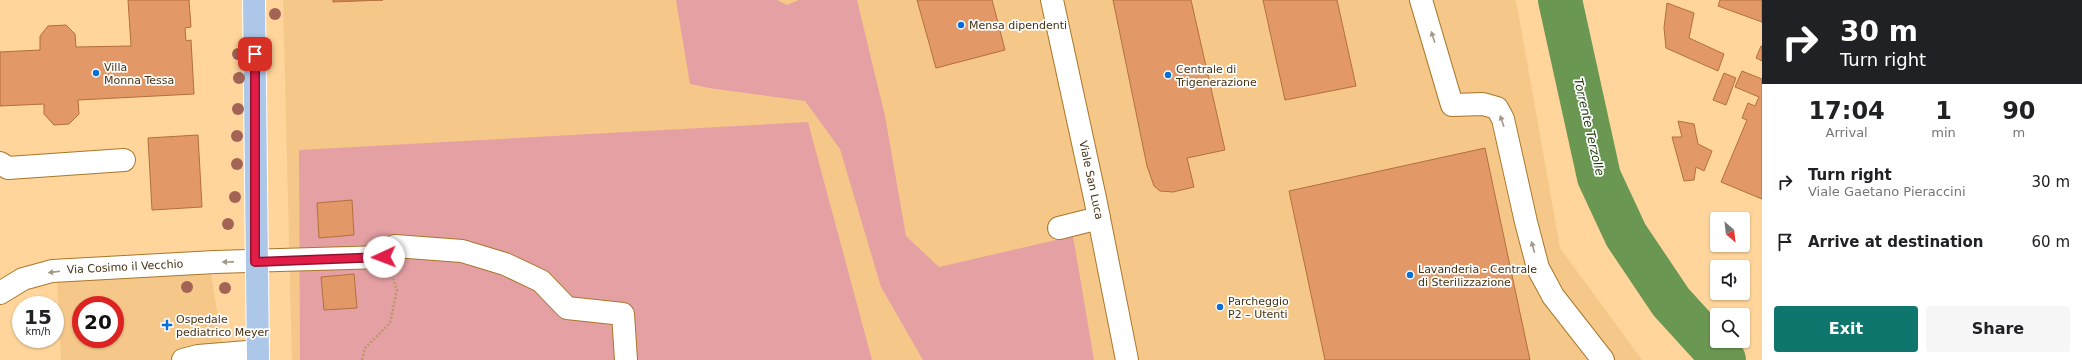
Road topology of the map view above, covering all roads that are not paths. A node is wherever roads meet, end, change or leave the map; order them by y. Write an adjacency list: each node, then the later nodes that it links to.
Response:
1 (254, 0): 8 (main road)
2 (1052, 0): 6 (street, Viale San Luca)
3 (1421, 0): 14 (street, one-way to 3)
4 (124, 160): 5 (street)
5 (0, 163)
6 (1099, 218): 7 (street); 13 (street, Viale San Luca)
7 (1058, 228)
8 (255, 262): 9 (street, Via Cosimo il Vecchio, one-way to 9); 10 (main road); 12 (street, Via Cosimo il Vecchio)
9 (0, 293)
10 (258, 356): 11 (street)
11 (183, 360)
12 (626, 360)
13 (1127, 360)
14 (1603, 360)

